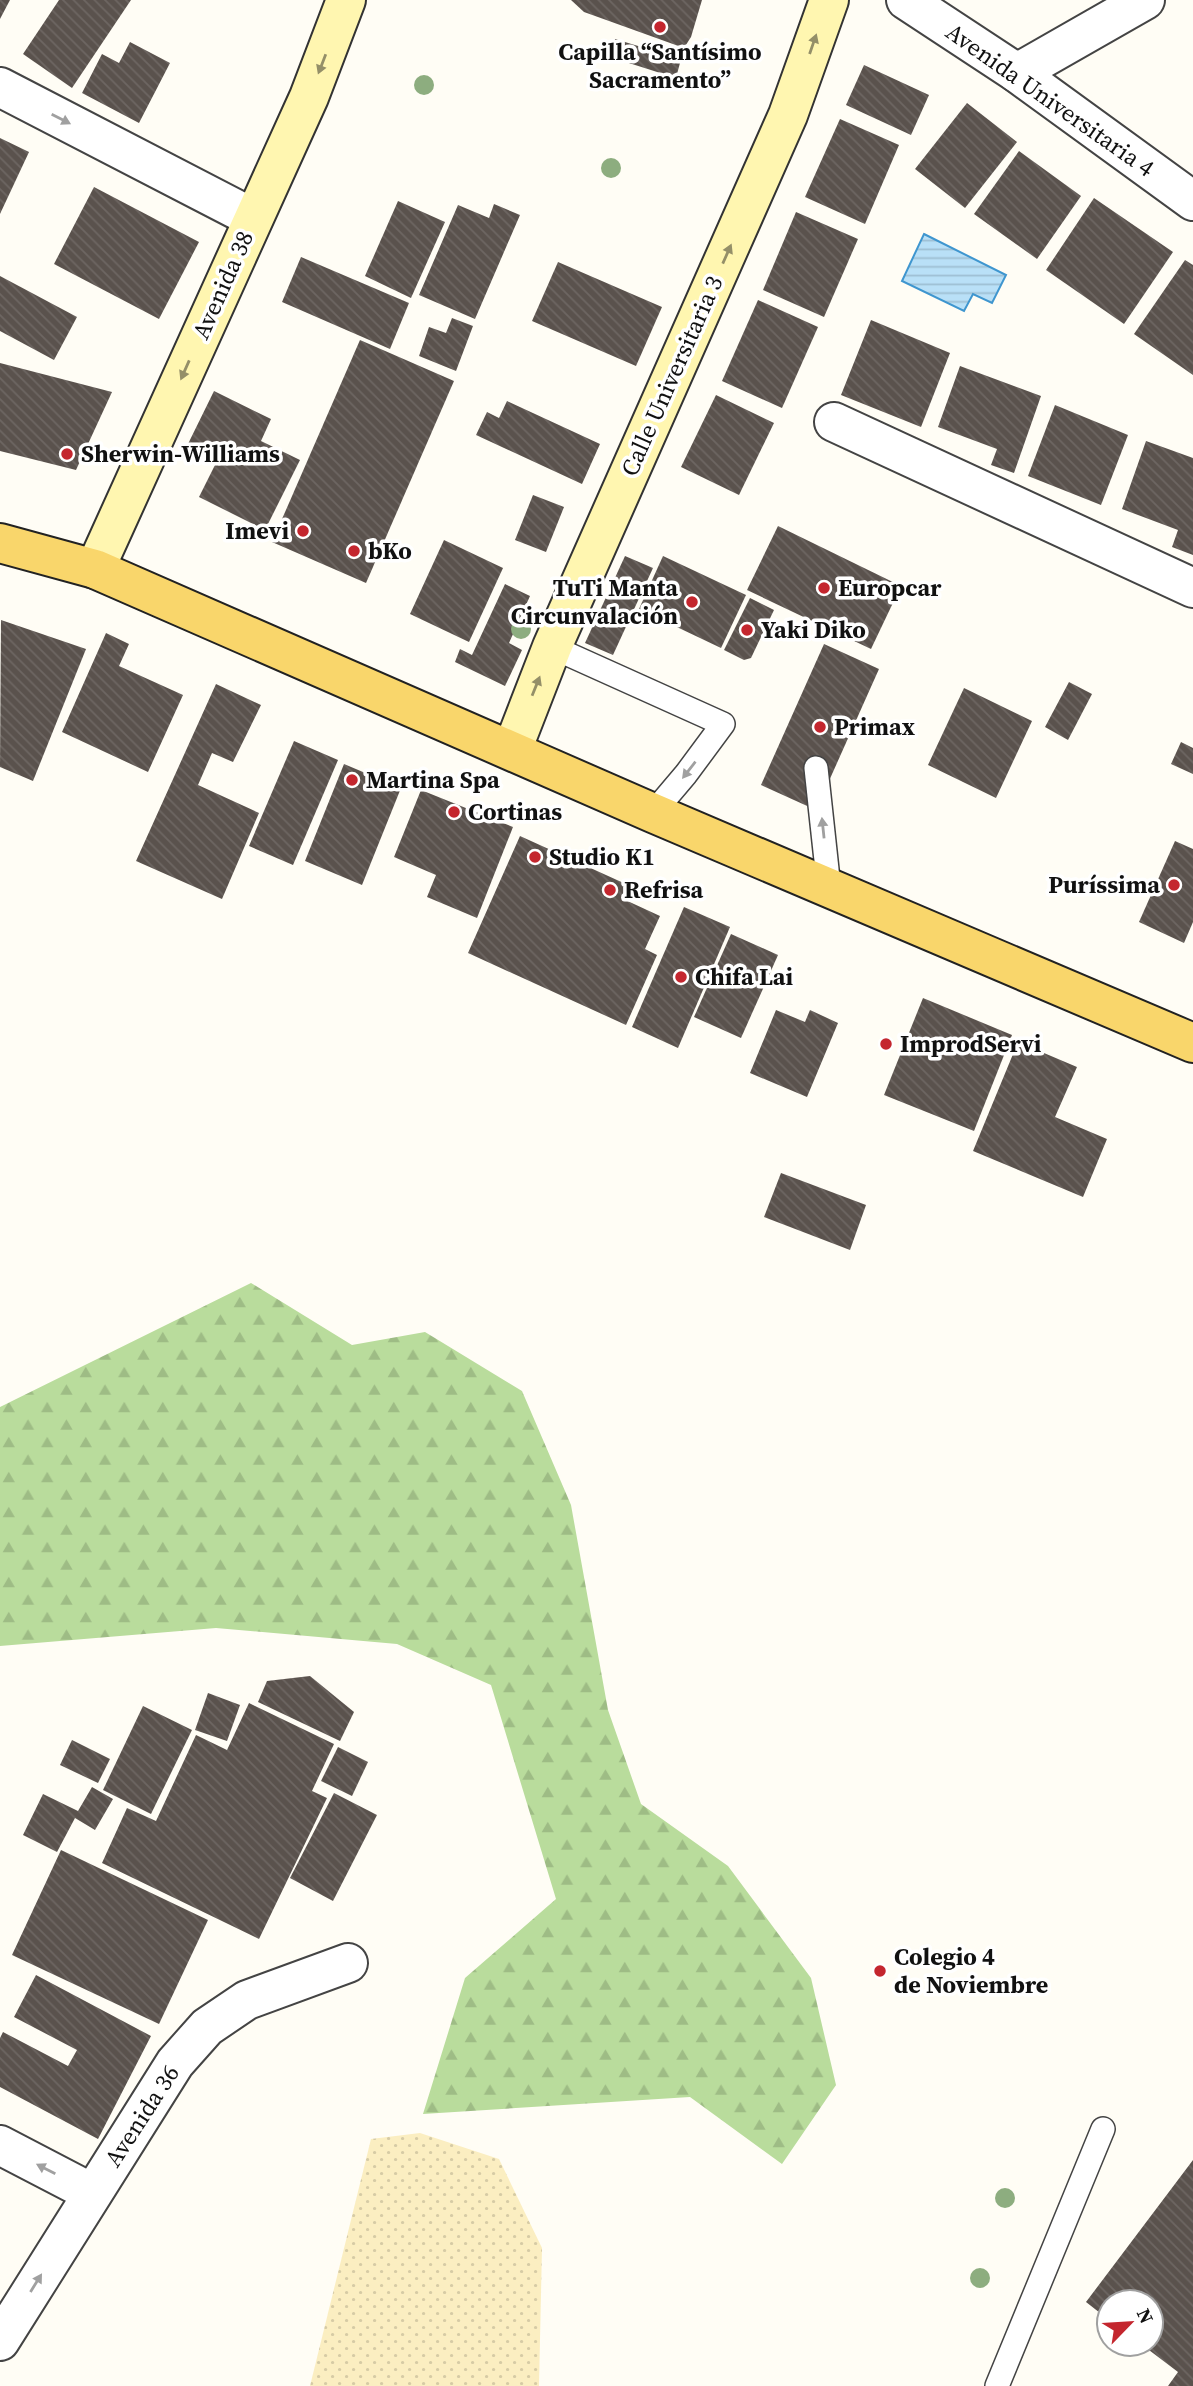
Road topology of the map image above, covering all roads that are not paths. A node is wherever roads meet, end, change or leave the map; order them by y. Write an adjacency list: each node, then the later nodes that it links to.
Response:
1 (346, 0): 8 (street, Avenida 38, one-way to 8)
2 (829, 0): 13 (street, Calle Universitaria 3, one-way to 2)
3 (906, 0): 5 (street, Avenida Universitaria 4)
4 (1145, 0): 5 (street)
5 (1017, 73): 7 (street, Avenida Universitaria 4)
6 (0, 88): 8 (street, one-way to 8)
7 (1193, 201)
8 (253, 218): 11 (street, Avenida 38, one-way to 11)
9 (834, 422): 12 (street)
10 (0, 543): 11 (main road)
11 (96, 569): 14 (main road)
12 (1193, 588)
13 (552, 647): 14 (street, Calle Universitaria 3, one-way to 13); 16 (lane, one-way to 16)
14 (512, 750): 16 (main road)
15 (816, 768): 17 (lane, one-way to 15)
16 (653, 813): 17 (main road)
17 (829, 888): 18 (main road)
18 (1193, 1043)
19 (348, 1963): 22 (street, Avenida 36)
20 (1103, 2129): 24 (lane)
21 (0, 2145): 22 (street, one-way to 21)
22 (92, 2193): 23 (street, Avenida 36, one-way to 22)
23 (0, 2341)
24 (997, 2386)

